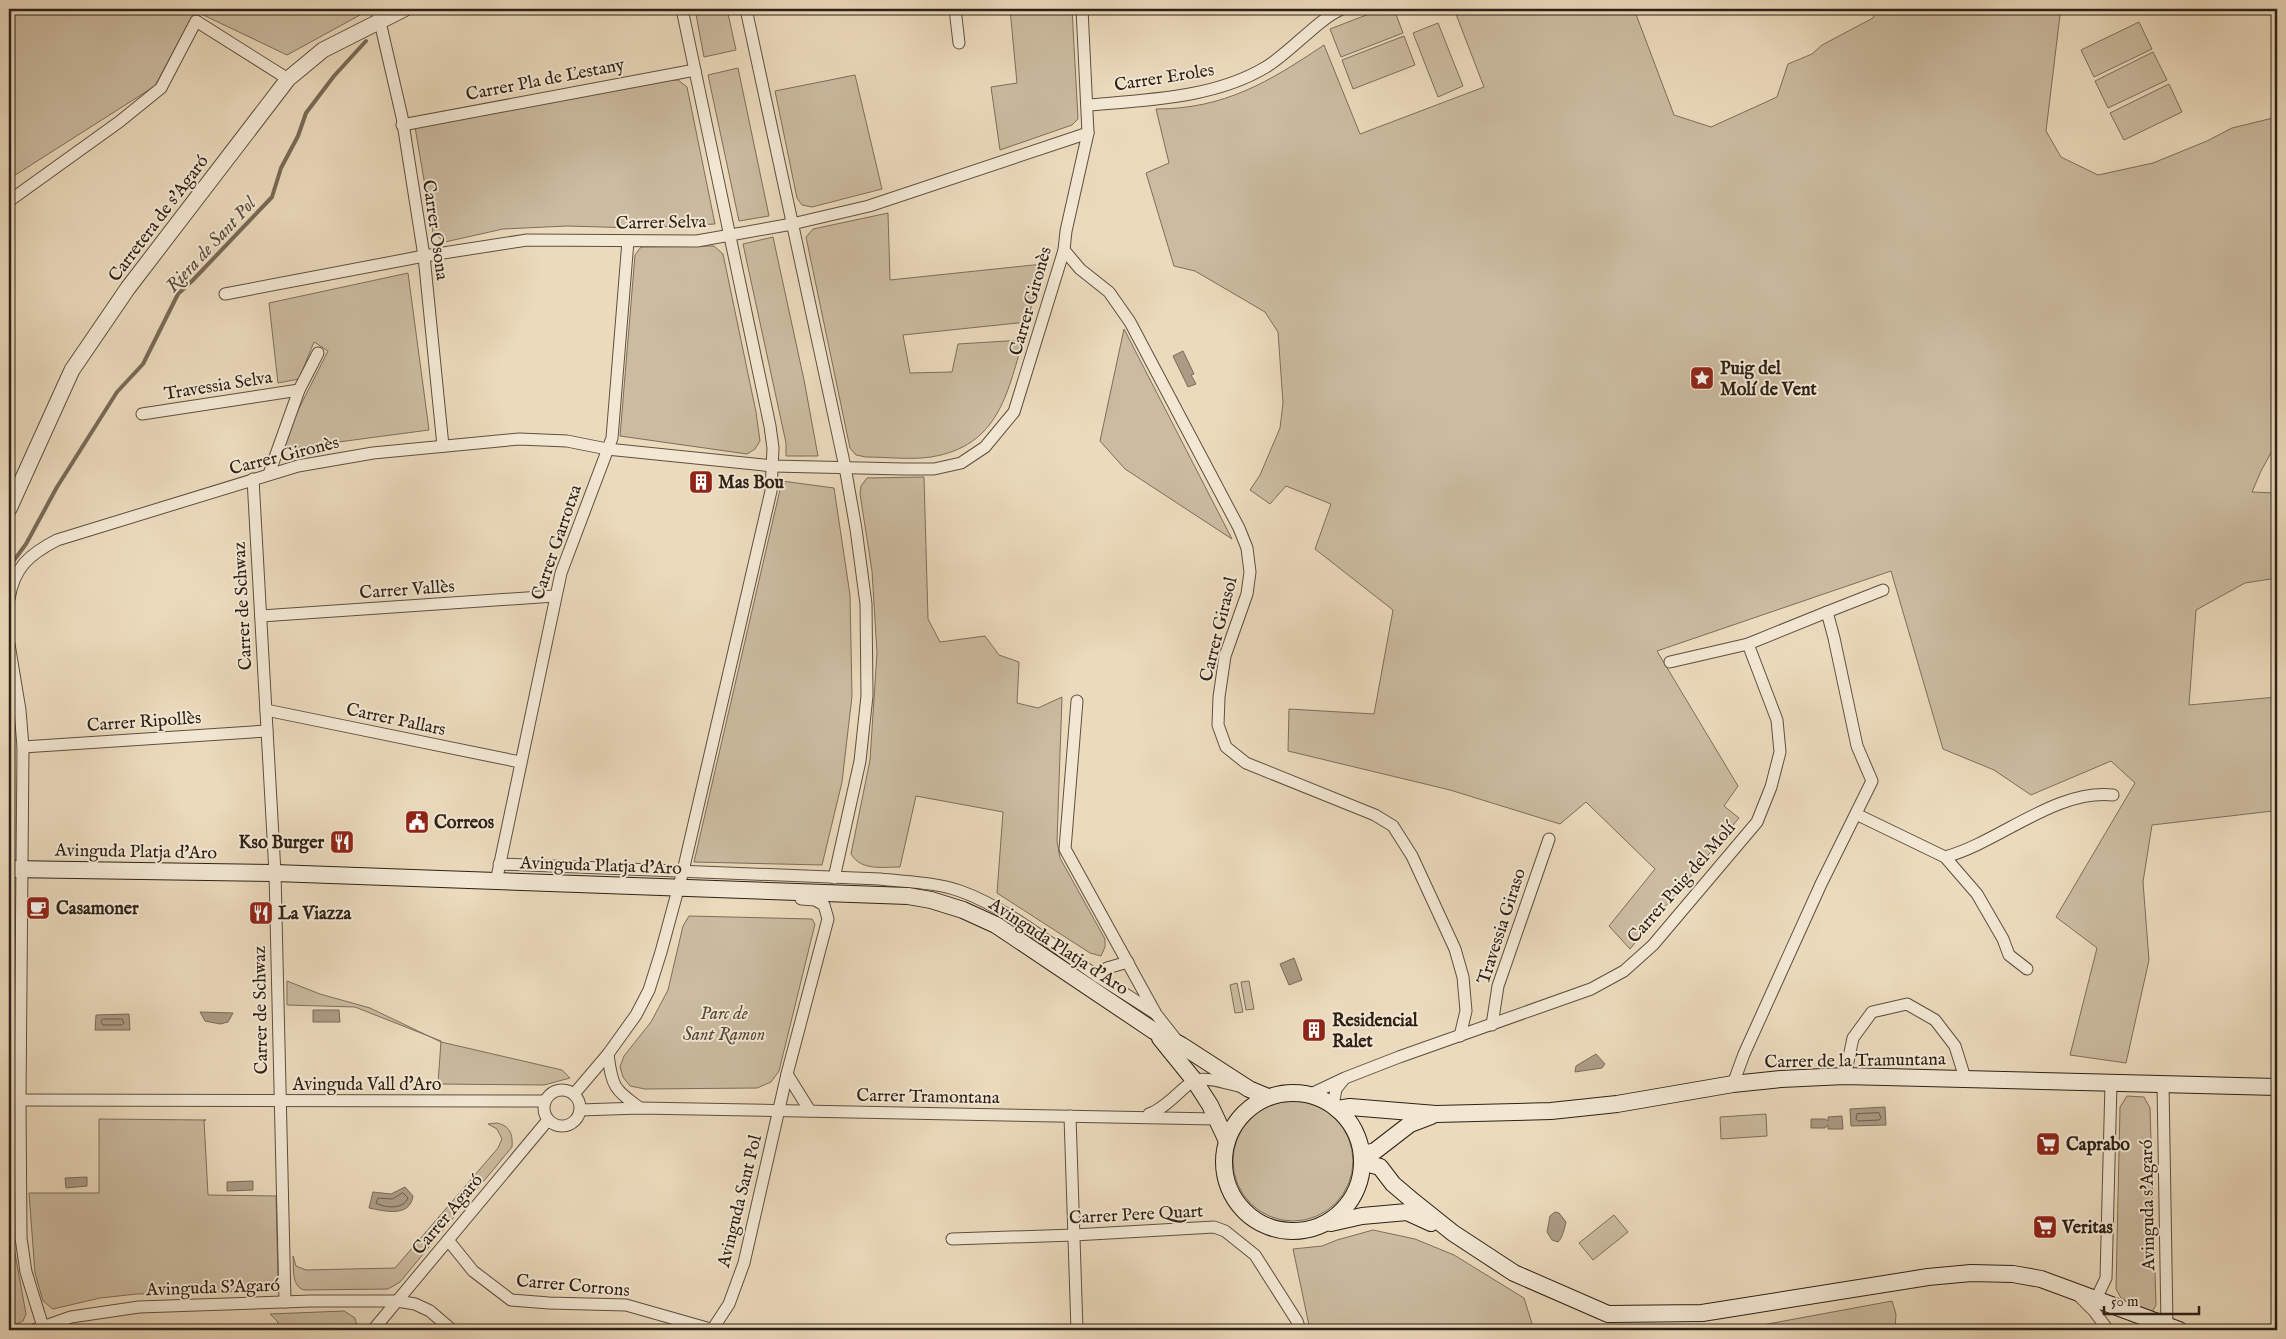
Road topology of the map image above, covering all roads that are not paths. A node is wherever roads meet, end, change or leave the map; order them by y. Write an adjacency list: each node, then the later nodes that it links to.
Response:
1 (404, 9): 7 (street, Carretera de s'Agaró)
2 (682, 9): 9 (street)
3 (746, 9): 15 (street)
4 (956, 9): 8 (street)
5 (1082, 9): 11 (street, Carrer Gironès)
6 (1342, 9): 11 (street, Carrer Eroles)
7 (379, 14): 10 (street, Carretera de s'Agaró); 12 (street, Carrer Osona)
8 (959, 43)
9 (695, 70): 12 (street, Carrer Pla de Ľestany); 16 (street)
10 (288, 79): 14 (street); 30 (street, Carretera de s'Agaró)
11 (1088, 105): 13 (street, Carrer Gironès)
12 (402, 125): 19 (street, Carrer Osona)
13 (1088, 134): 15 (street, Carrer Selva); 18 (street, Carrer Gironès)
14 (9, 201)
15 (792, 224): 16 (street, Carrer Selva); 27 (street)
16 (730, 236): 17 (street, Carrer Selva); 26 (street)
17 (628, 241): 19 (street, Carrer Selva); 25 (street, Carrer Garrotxa)
18 (1064, 250): 27 (street, Carrer Gironès); 60 (street, Carrer Girasol)
19 (424, 256): 20 (street, Carrer Selva); 24 (street, Carrer Osona)
20 (225, 294)
21 (318, 353): 22 (street, Travessia Selva)
22 (299, 390): 23 (street, Travessia Selva); 28 (street, Travessia Selva)
23 (142, 414)
24 (443, 446): 25 (street, Carrer Gironès); 28 (street, Carrer Gironès)
25 (607, 449): 26 (street, Carrer Gironès); 32 (street, Carrer Garrotxa)
26 (773, 466): 27 (street, Carrer Gironès); 52 (street)
27 (845, 467): 51 (street)
28 (269, 474): 29 (street, Carrer Gironès)
29 (253, 479): 33 (street, Carrer Gironès); 35 (street, Carrer de Schwaz)
30 (9, 509)
31 (1883, 590): 34 (street)
32 (555, 596): 35 (street, Carrer Vallès); 43 (street, Carrer Garrotxa)
33 (9, 599)
34 (1827, 612): 37 (street); 45 (street)
35 (260, 616): 40 (street, Carrer de Schwaz)
36 (9, 644): 42 (street)
37 (1748, 644): 38 (street); 59 (street, Carrer Puig del Molí)
38 (1670, 662)
39 (1078, 701): 55 (street)
40 (266, 710): 41 (street, Carrer de Schwaz); 43 (street, Carrer Pallars)
41 (267, 731): 42 (street, Carrer Ripollès); 50 (street, Carrer de Schwaz)
42 (23, 747): 49 (street)
43 (520, 762): 48 (street, Carrer Garrotxa)
44 (2113, 795): 47 (street)
45 (1856, 814): 47 (street); 69 (street)
46 (1549, 839): 59 (street, Travessia Giraso)
47 (1945, 857): 56 (street)
48 (499, 864): 52 (street); 53 (street, Carrer Garrotxa)
49 (15, 869): 50 (main road, Avinguda Platja d'Aro); 77 (street)
50 (275, 873): 53 (main road, Avinguda Platja d'Aro); 78 (street, Carrer de Schwaz)
51 (834, 878): 52 (street); 57 (street)
52 (681, 879): 53 (main road, Avinguda Platja d'Aro); 54 (main road, Avinguda Platja d'Aro); 62 (street)
53 (496, 882)
54 (739, 888): 61 (main road, Avinguda Platja d'Aro); 63 (street, Avinguda Sant Pol)
55 (1128, 962): 57 (street); 58 (street)
56 (2027, 969)
57 (1097, 976): 58 (street)
58 (1156, 1014): 61 (street)
59 (1492, 1025): 60 (street, Carrer Puig del Molí)
60 (1460, 1036): 65 (street, Carrer Puig del Molí)
61 (1177, 1050): 67 (main road); 72 (main road, Avinguda Platja d'Aro); 74 (street)
62 (608, 1054): 73 (street); 81 (street)
63 (787, 1074): 83 (street, Avinguda Sant Pol); 84 (street)
64 (1845, 1076): 66 (main road, Carrer de la Tramuntana); 66 (street); 69 (main road, Carrer de la Tramuntana)
65 (1346, 1078): 75 (street); 80 (street)
66 (1965, 1078): 68 (main road, Carrer de la Tramuntana)
67 (1194, 1080): 72 (street); 74 (street); 88 (main road)
68 (2111, 1083): 70 (main road, Carrer de la Tramuntana); 100 (street, Avinguda s'Agaró)
69 (1733, 1084): 85 (main road, Carrer de la Tramuntana)
70 (2163, 1084): 71 (main road, Carrer de la Tramuntana); 103 (street, Avinguda s'Agaró)
71 (2277, 1087)
72 (1249, 1089): 76 (main road, Avinguda Platja d'Aro)
73 (574, 1094): 79 (street); 82 (street)
74 (1178, 1095): 87 (street)
75 (1309, 1095): 76 (main road); 80 (main road)
76 (1268, 1097): 90 (main road)
77 (14, 1100): 78 (street, Avinguda Vall d'Aro); 104 (street)
78 (280, 1101): 79 (street, Avinguda Vall d'Aro); 102 (street, Carrer de Schwaz)
79 (545, 1101): 89 (street)
80 (1335, 1107): 85 (main road, Carrer de la Tramuntana); 92 (main road)
81 (640, 1108): 82 (street, Carrer Tramontana); 83 (street, Carrer Tramontana)
82 (580, 1110): 89 (street)
83 (780, 1110): 84 (street, Carrer Tramontana); 107 (street, Avinguda Sant Pol)
84 (810, 1111): 86 (street, Carrer Tramontana)
85 (1436, 1114): 91 (main road, Carrer de la Tramuntana)
86 (1070, 1116): 87 (street, Carrer Tramontana); 96 (street)
87 (1141, 1116): 88 (street, Carrer Tramontana)
88 (1216, 1119): 90 (main road)
89 (548, 1120): 98 (street, Carrer Agaró)
90 (1227, 1140): 94 (main road)
91 (1390, 1141): 92 (main road, Carrer de la Tramuntana); 93 (main road)
92 (1362, 1159): 93 (main road); 94 (main road)
93 (1393, 1184): 95 (main road)
94 (1324, 1225): 95 (main road)
95 (1453, 1233): 99 (main road)
96 (1074, 1235): 97 (street, Carrer Pere Quart); 108 (street); 109 (street, Carrer Pere Quart)
97 (952, 1239)
98 (448, 1240): 101 (street, Carrer Agaró); 107 (street, Carrer Corrons)
99 (2073, 1291): 100 (main road); 110 (street)
100 (2096, 1299): 103 (main road)
101 (397, 1301): 102 (street, Avinguda S'Agaró); 105 (street, Carrer Agaró); 106 (street, Avinguda S'Agaró)
102 (285, 1302): 104 (street, Avinguda S'Agaró)
103 (2173, 1328)
104 (40, 1329)
105 (373, 1330)
106 (452, 1330)
107 (713, 1330)
108 (1077, 1330)
109 (1300, 1330)
110 (2108, 1330)

